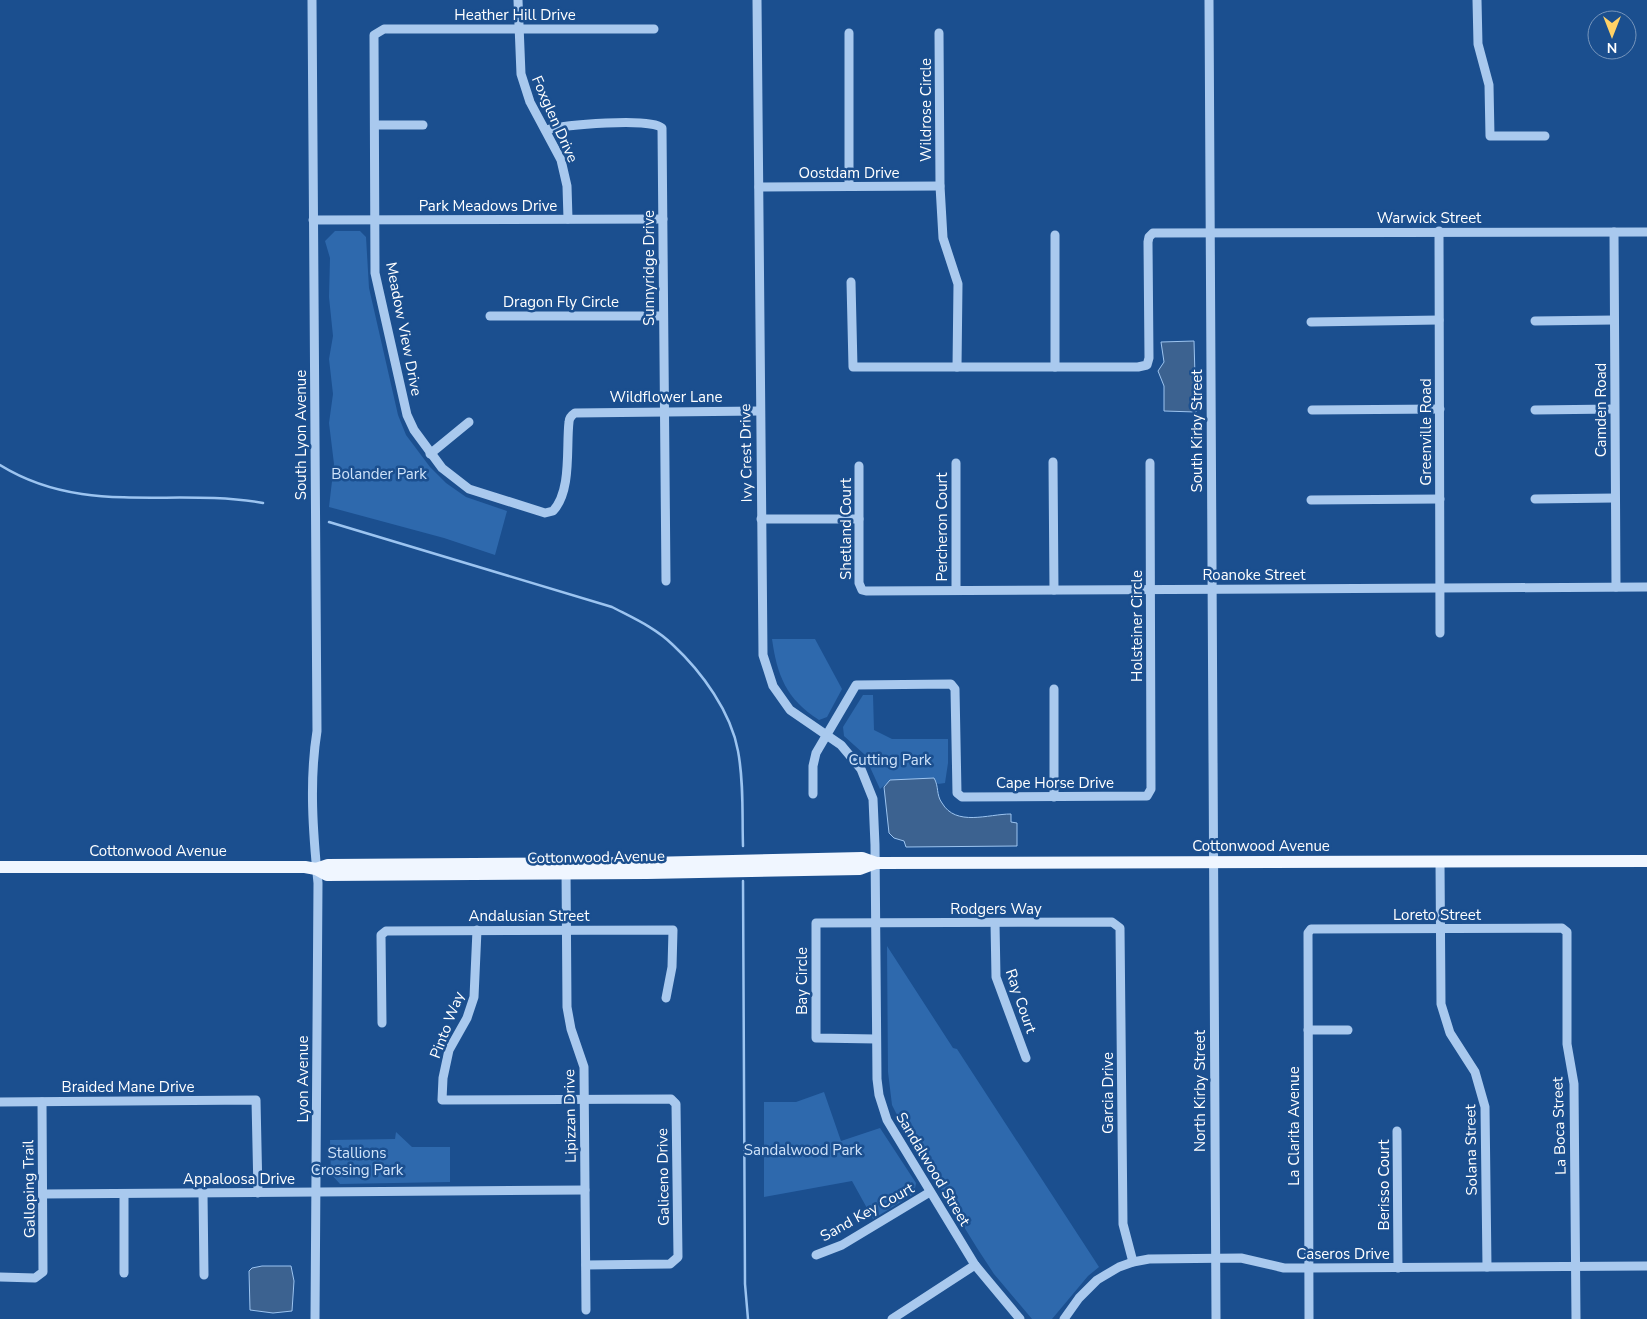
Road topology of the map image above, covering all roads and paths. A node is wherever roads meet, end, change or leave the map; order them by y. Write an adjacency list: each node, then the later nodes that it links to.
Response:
1 (312, 0): 20 (street, South Lyon Avenue)
2 (518, 0): 6 (street, Foxglen Drive)
3 (757, 0): 17 (street, Ivy Crest Drive)
4 (1209, 0): 22 (street, South Kirby Street)
5 (1477, 0): 14 (street)
6 (518, 29): 7 (street, Heather Hill Drive); 8 (street, Heather Hill Drive); 13 (street, Foxglen Drive)
7 (654, 29)
8 (377, 32): 11 (street, Meadow View Drive)
9 (849, 33): 15 (street)
10 (939, 33): 16 (street, Wildrose Circle)
11 (375, 125): 12 (street); 21 (street, Meadow View Drive)
12 (423, 126)
13 (546, 130): 18 (street, Foxglen Drive); 19 (street, Sunnyridge Drive)
14 (1545, 136)
15 (849, 186): 16 (street, Oostdam Drive); 17 (street, Oostdam Drive)
16 (940, 186): 34 (street, Wildrose Circle)
17 (759, 187): 41 (street, Ivy Crest Drive)
18 (568, 219): 19 (street, Park Meadows Drive); 21 (street, Park Meadows Drive)
19 (662, 219): 29 (street, Sunnyridge Drive)
20 (313, 220): 21 (street, Park Meadows Drive); 76 (street, South Lyon Avenue)
21 (375, 220): 43 (street, Meadow View Drive)
22 (1210, 232): 23 (street, Warwick Street); 35 (street, Warwick Street); 60 (street, South Kirby Street)
23 (1439, 232): 24 (street, Warwick Street); 30 (street, Greenville Road)
24 (1614, 232): 25 (street, Warwick Street); 31 (street, Camden Road)
25 (1647, 232)
26 (1055, 235): 35 (street)
27 (851, 282): 34 (street)
28 (490, 316): 29 (street, Dragon Fly Circle)
29 (663, 316): 40 (street, Sunnyridge Drive)
30 (1439, 320): 33 (street); 36 (street, Greenville Road)
31 (1614, 320): 32 (street); 37 (street, Camden Road)
32 (1534, 321)
33 (1311, 322)
34 (957, 367): 35 (street)
35 (1055, 367)
36 (1440, 409): 38 (street); 49 (street, Greenville Road)
37 (1614, 409): 39 (street); 48 (street, Camden Road)
38 (1312, 410)
39 (1535, 410)
40 (664, 411): 41 (street, Wildflower Lane); 52 (street, Wildflower Lane); 55 (street, Sunnyridge Drive)
41 (760, 411): 54 (street, Ivy Crest Drive)
42 (469, 422): 43 (street)
43 (430, 454): 52 (street, Meadow View Drive)
44 (1053, 462): 63 (street)
45 (1150, 462): 59 (street, Holsteiner Circle)
46 (956, 463): 62 (street, Percheron Court)
47 (859, 466): 53 (street, Shetland Court)
48 (1615, 498): 50 (street); 56 (street, Camden Road)
49 (1440, 499): 51 (street); 58 (street, Greenville Road)
50 (1535, 499)
51 (1311, 500)
52 (553, 511)
53 (859, 519): 54 (street); 61 (street, Shetland Court)
54 (761, 520): 66 (street, Ivy Crest Drive)
55 (666, 581)
56 (1616, 587): 57 (street, Roanoke Street); 58 (street, Roanoke Street)
57 (1647, 587)
58 (1440, 588): 60 (street, Roanoke Street); 64 (street, Greenville Road)
59 (1151, 589): 60 (street, Roanoke Street); 63 (street, Roanoke Street); 67 (street, Holsteiner Circle)
60 (1211, 589): 72 (street, South Kirby Street)
61 (862, 590): 62 (street, Roanoke Street)
62 (956, 590): 63 (street, Roanoke Street)
63 (1054, 590)
64 (1440, 633)
65 (1054, 689): 69 (street)
66 (827, 735): 68 (street); 69 (street, Cape Horse Drive); 71 (street, Ivy Crest Drive)
67 (1151, 789): 69 (street, Cape Horse Drive)
68 (814, 794)
69 (1054, 797)
70 (1647, 861): 73 (main road, Cottonwood Avenue)
71 (876, 862): 72 (main road, Cottonwood Avenue); 75 (main road, Cottonwood Avenue); 77 (street, Sandalwood Street)
72 (1212, 862): 73 (main road, Cottonwood Avenue); 103 (street, North Kirby Street)
73 (1440, 862): 80 (street, Solana Street)
74 (0, 867): 76 (main road, Cottonwood Avenue)
75 (566, 868): 76 (main road, Cottonwood Avenue); 82 (street, Lipizzan Drive)
76 (316, 869): 99 (street, Lyon Avenue)
77 (875, 923): 78 (street, Rodgers Way); 89 (street, Sandalwood Street); 89 (street, Bay Circle)
78 (995, 923): 79 (street, Rodgers Way); 90 (street, Ray Court)
79 (1117, 924): 104 (street, Garcia Drive)
80 (1440, 929): 83 (street, Loreto Street); 84 (street, Loreto Street); 108 (street, Solana Street)
81 (476, 930): 82 (street, Andalusian Street); 86 (street, Andalusian Street); 91 (street, Pinto Way)
82 (567, 930): 85 (street, Andalusian Street); 91 (street, Lipizzan Drive)
83 (1567, 932): 109 (street, La Boca Street)
84 (1308, 933): 87 (street, La Clarita Avenue)
85 (666, 998)
86 (382, 1023)
87 (1308, 1030): 88 (street); 110 (street, La Clarita Avenue)
88 (1348, 1030)
89 (876, 1039): 96 (street, Sandalwood Street)
90 (1026, 1058)
91 (585, 1100): 95 (street, Lipizzan Drive); 105 (street, Galiceno Drive)
92 (0, 1102): 93 (street, Braided Mane Drive)
93 (42, 1102): 98 (street, Braided Mane Drive); 100 (street, Galloping Trail)
94 (1397, 1132): 111 (street, Berisso Court)
95 (585, 1190): 99 (street, Appaloosa Drive); 105 (street, Lipizzan Drive)
96 (930, 1192): 102 (street, Sand Key Court); 106 (street, Sandalwood Street)
97 (203, 1193): 98 (street, Appaloosa Drive); 101 (street, Appaloosa Drive); 113 (street)
98 (258, 1193): 99 (street, Appaloosa Drive)
99 (316, 1193): 116 (street, Lyon Avenue)
100 (43, 1194): 101 (street, Appaloosa Drive); 114 (street, Galloping Trail)
101 (124, 1194): 112 (street)
102 (816, 1255)
103 (1215, 1259): 104 (street, Caseros Drive); 110 (street, Caseros Drive); 120 (street, North Kirby Street)
104 (1133, 1262): 119 (street, Caseros Drive)
105 (586, 1265): 115 (street, Lipizzan Drive)
106 (975, 1266): 117 (street); 118 (street, Sandalwood Street)
107 (1647, 1266): 109 (street, Caseros Drive)
108 (1487, 1267): 109 (street, Caseros Drive); 111 (street, Caseros Drive)
109 (1576, 1267): 122 (street, La Boca Street)
110 (1309, 1268): 111 (street, Caseros Drive); 121 (street, La Clarita Avenue)
111 (1398, 1268)
112 (124, 1273)
113 (204, 1275)
114 (0, 1277)
115 (586, 1310)
116 (315, 1319)
117 (892, 1319)
118 (1020, 1319)
119 (1064, 1319)
120 (1216, 1319)
121 (1309, 1319)
122 (1576, 1319)

